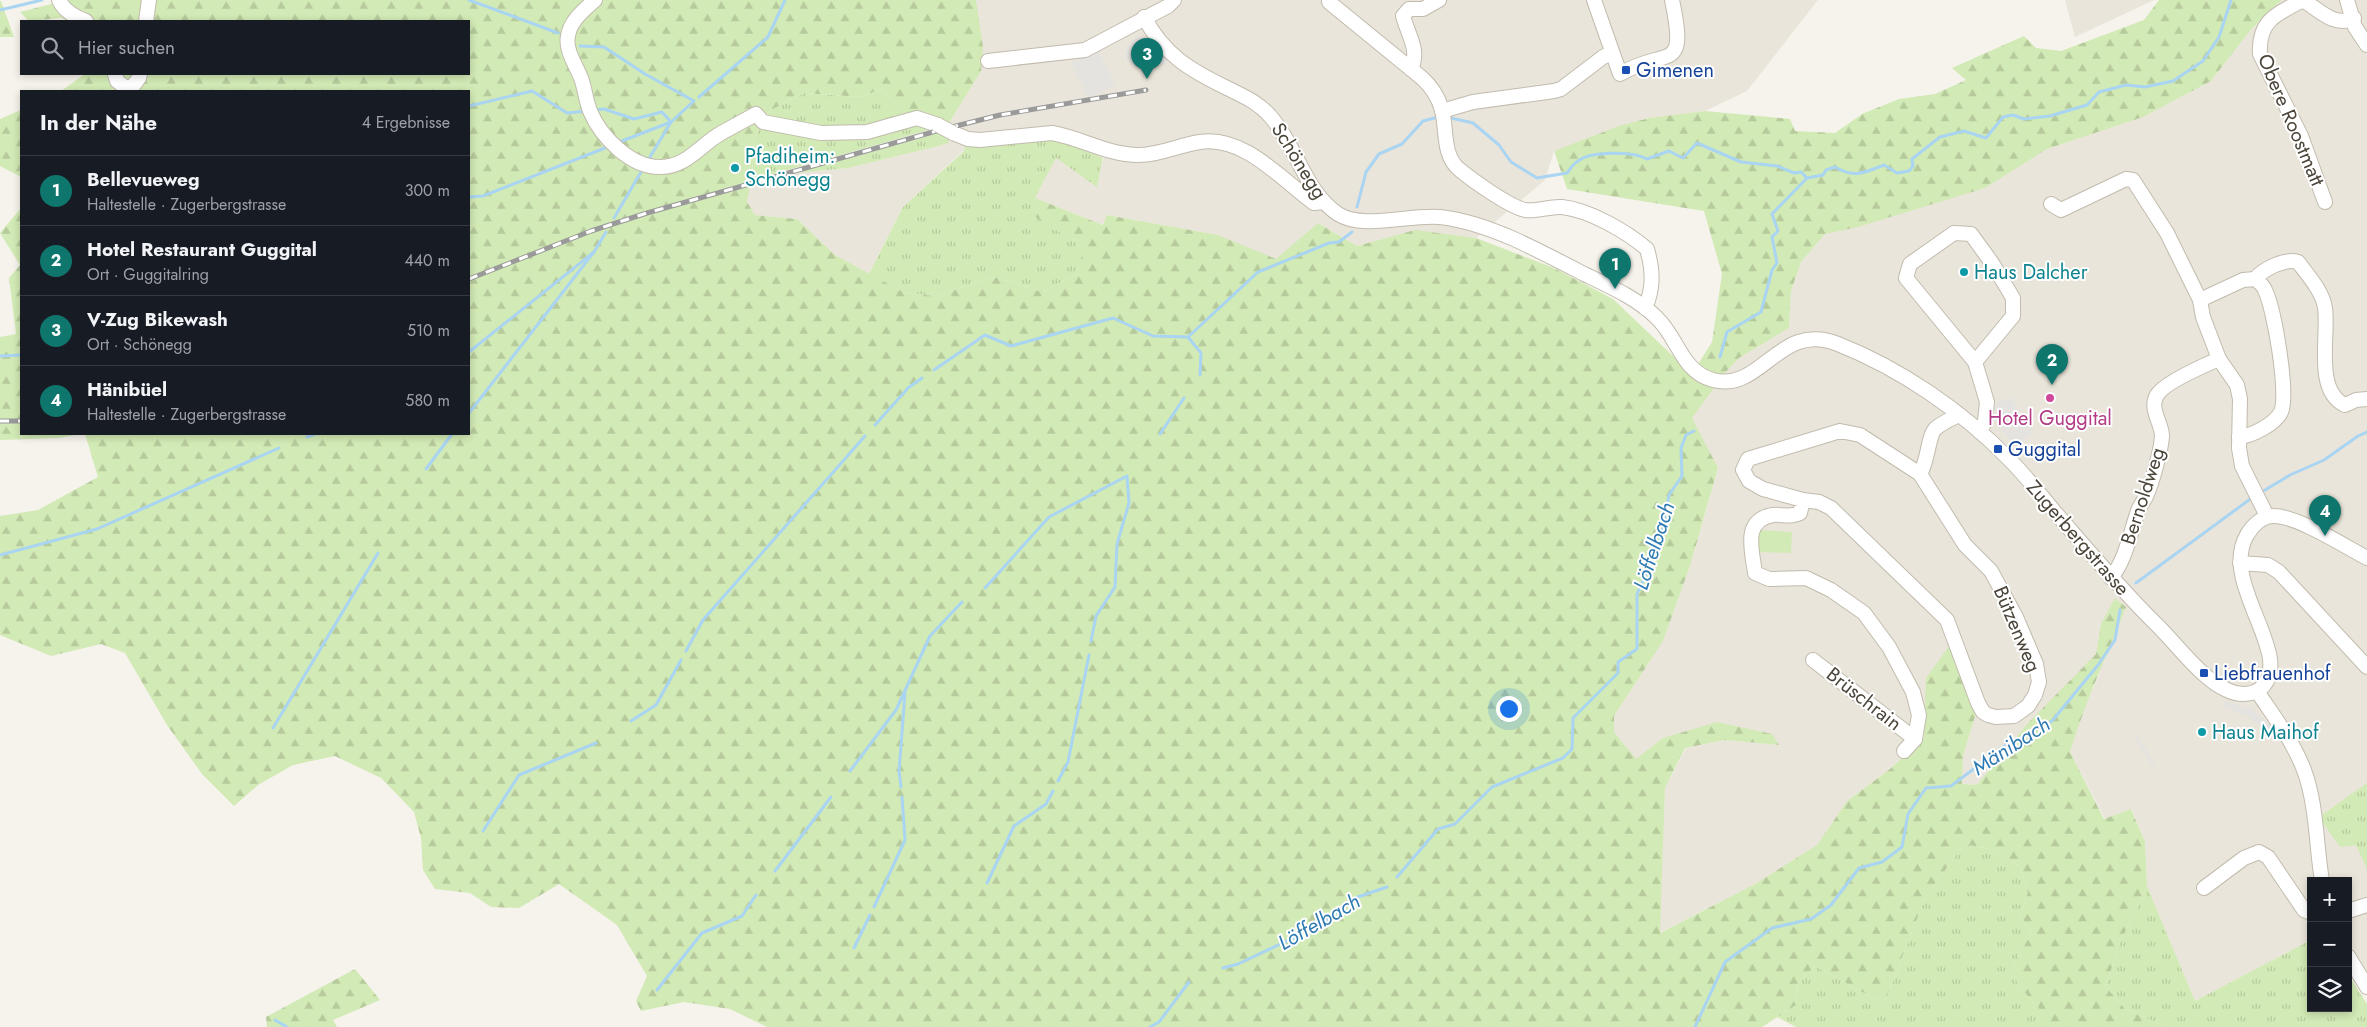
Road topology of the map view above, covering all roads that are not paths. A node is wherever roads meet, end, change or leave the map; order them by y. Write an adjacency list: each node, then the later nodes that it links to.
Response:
1 (58, 0): 13 (street)
2 (149, 0): 14 (street)
3 (595, 0): 23 (street, bridge)
4 (1174, 0): 11 (street)
5 (1439, 0): 19 (street)
6 (1594, 0): 17 (street)
7 (1672, 0): 17 (street)
8 (2303, 0): 12 (street); 24 (street, Obere Roostmatt)
9 (2347, 0): 12 (street)
10 (1328, 1): 19 (street)
11 (1144, 17): 18 (street); 23 (street, Schönegg)
12 (2354, 18): 15 (street); 16 (street)
13 (83, 20)
14 (146, 20)
15 (2367, 33)
16 (2367, 45)
17 (1612, 53): 22 (street)
18 (988, 61)
19 (1411, 68): 22 (street)
20 (116, 75): 21 (street)
21 (140, 75)
22 (1442, 110): 29 (street)
23 (1324, 202): 26 (street, Schönegg)
24 (2325, 202)
25 (2051, 204): 28 (street)
26 (1514, 239): 29 (street, Zugerbergstrasse)
27 (2255, 279): 28 (street); 32 (street); 35 (street)
28 (2200, 300): 30 (street)
29 (1645, 308): 33 (street, Zugerbergstrasse)
30 (2219, 359): 35 (street); 41 (street, Bernoldweg)
31 (1976, 362): 31 (street); 34 (street)
32 (2367, 400)
33 (1959, 415): 34 (street, Zugerbergstrasse); 36 (street)
34 (1980, 432): 41 (street, Zugerbergstrasse)
35 (2239, 437): 38 (street)
36 (1920, 474): 37 (street); 37 (street, Bützenweg)
37 (1803, 500): 45 (street, Brüschrain)
38 (2267, 516): 39 (street); 40 (street)
39 (2367, 558)
40 (2240, 563): 43 (street); 44 (street)
41 (2112, 578): 44 (street, Zugerbergstrasse)
42 (1813, 660): 45 (street, Brüschrain)
43 (2367, 667)
44 (2257, 691): 47 (street)
45 (1915, 739): 46 (street, Brüschrain)
46 (1904, 752)
47 (2322, 877)
48 (2204, 888): 51 (street)
49 (2367, 905): 50 (street)
50 (2352, 910)
51 (2307, 911)
52 (2352, 963): 53 (street)
53 (2367, 987)

